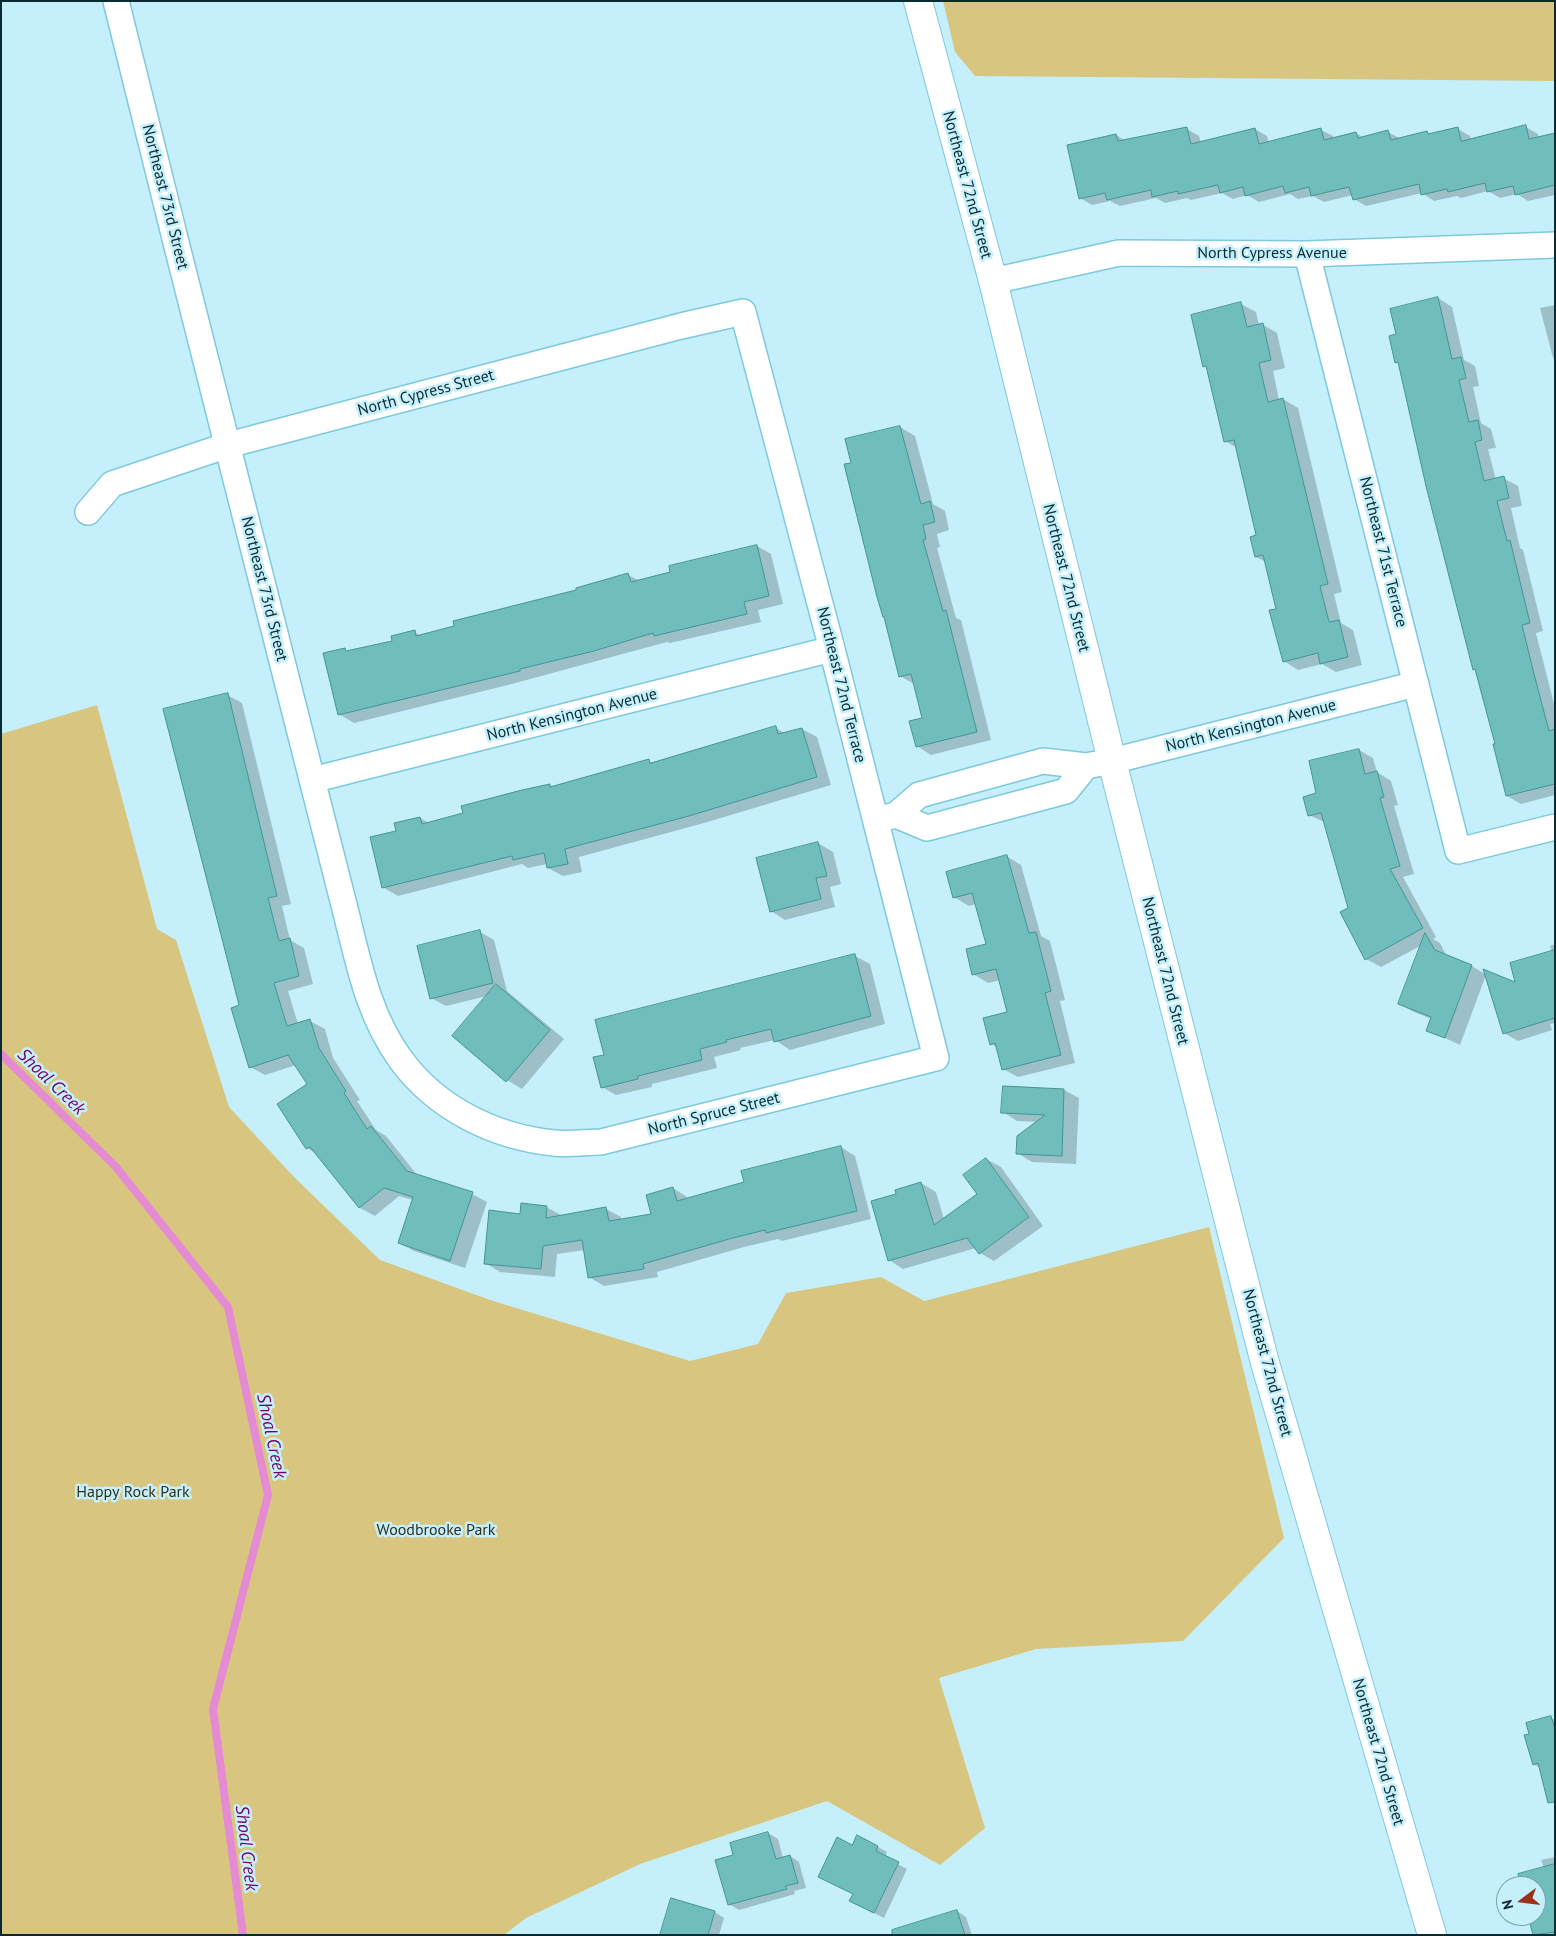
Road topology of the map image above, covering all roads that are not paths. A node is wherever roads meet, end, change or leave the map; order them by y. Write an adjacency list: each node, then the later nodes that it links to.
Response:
1 (116, 1): 7 (street, Northeast 73rd Street)
2 (918, 1): 5 (main road, Northeast 72nd Street)
3 (1555, 245): 4 (street, North Cypress Avenue)
4 (1307, 254): 5 (street, North Cypress Avenue); 10 (street, Northeast 71st Terrace)
5 (993, 282): 11 (main road, Northeast 72nd Street)
6 (743, 312): 7 (street, North Cypress Street); 9 (street, Northeast 72nd Terrace)
7 (228, 445): 8 (street, North Cypress Street); 12 (street, Northeast 73rd Street)
8 (88, 512)
9 (832, 649): 12 (street, North Kensington Avenue); 13 (street, Northeast 72nd Terrace)
10 (1416, 684): 11 (street, North Kensington Avenue); 14 (street, Northeast 71st Terrace)
11 (1099, 764): 13 (street, North Kensington Avenue); 13 (street); 17 (main road, Northeast 72nd Street)
12 (312, 780): 16 (street, Northeast 73rd Street)
13 (886, 818): 15 (street, Northeast 72nd Terrace)
14 (1555, 827)
15 (936, 1058): 16 (street, North Spruce Street)
16 (491, 1129)
17 (1432, 1935)

